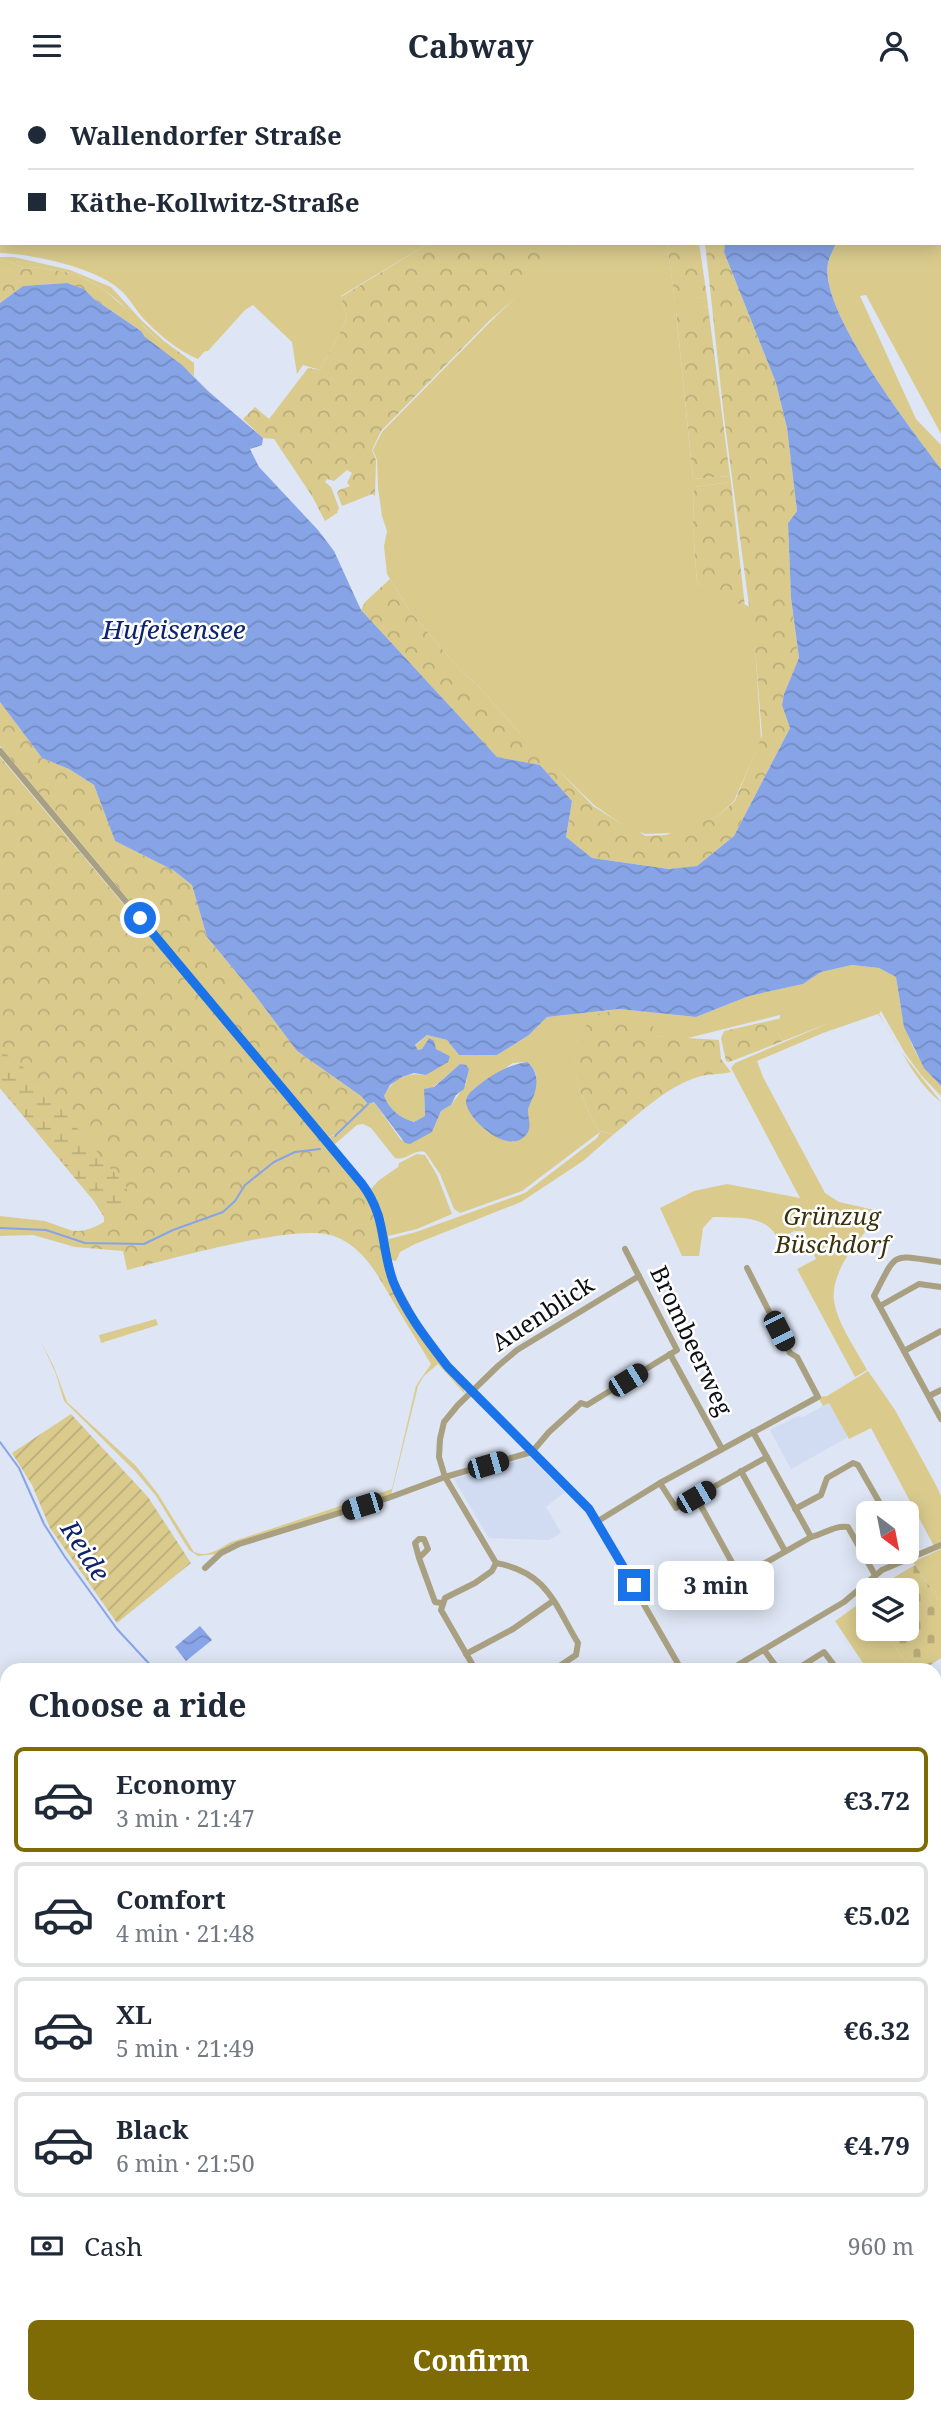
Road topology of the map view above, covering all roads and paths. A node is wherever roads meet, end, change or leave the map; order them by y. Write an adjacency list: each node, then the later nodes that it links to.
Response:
1 (0, 751): 12 (street)
2 (625, 1249): 5 (street, Brombeerweg)
3 (941, 1262): 7 (street)
4 (747, 1268): 15 (street)
5 (639, 1276): 10 (street, Brombeerweg); 12 (street, Auenblick)
6 (941, 1287): 7 (street)
7 (880, 1306): 9 (street)
8 (941, 1331): 9 (street)
9 (904, 1351): 13 (street)
10 (670, 1354): 16 (street, Brombeerweg); 17 (street)
11 (941, 1390): 13 (street)
12 (472, 1391): 17 (street); 20 (street, Auenblick)
13 (929, 1396): 14 (street)
14 (941, 1419)
15 (753, 1432): 16 (street); 18 (street)
16 (722, 1449): 21 (street)
17 (532, 1452): 20 (street); 25 (street)
18 (767, 1457): 19 (street); 24 (street)
19 (741, 1471): 22 (street); 29 (street)
20 (445, 1477): 31 (street); 33 (street)
21 (660, 1483): 22 (street); 25 (street)
22 (696, 1497): 35 (street)
23 (879, 1501): 24 (street)
24 (795, 1509): 26 (street)
25 (598, 1521): 43 (street)
26 (811, 1537): 27 (street); 29 (street)
27 (856, 1542)
28 (941, 1545): 34 (street)
29 (785, 1551): 35 (street)
30 (419, 1558): 38 (street)
31 (496, 1563): 37 (street); 38 (street)
32 (869, 1565): 34 (street)
33 (205, 1568)
34 (875, 1575): 39 (street)
35 (740, 1577): 36 (street)
36 (719, 1589)
37 (552, 1601): 40 (street); 42 (street)
38 (441, 1604): 40 (street)
39 (764, 1650): 44 (street); 45 (street)
40 (466, 1654): 41 (street)
41 (471, 1663)
42 (564, 1663)
43 (678, 1663)
44 (741, 1663)
45 (774, 1663)
46 (807, 1663): 47 (street)
47 (832, 1663)

